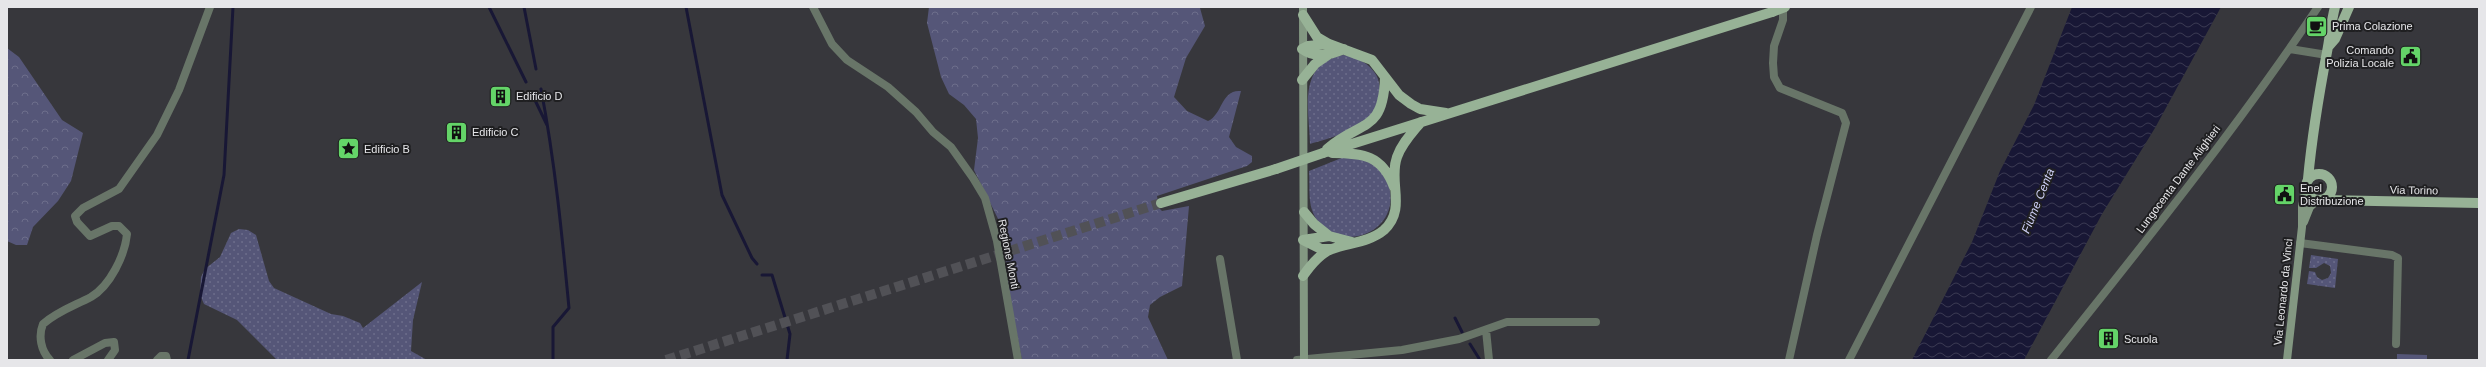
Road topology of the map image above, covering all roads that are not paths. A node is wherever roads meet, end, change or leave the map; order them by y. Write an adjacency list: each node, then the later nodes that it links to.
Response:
1 (210, 7): 39 (street)
2 (814, 7): 44 (street, Regione Monti)
3 (1784, 7): 15 (main road, bridge); 49 (street)
4 (2031, 7): 50 (street)
5 (2318, 7): 10 (street, Lungocenta Dante Alighieri)
6 (2335, 7): 12 (main road, Via Leonardo da Vinci)
7 (2349, 7): 12 (main road, Via Leonardo da Vinci)
8 (1302, 11): 9 (main road); 11 (main road)
9 (1302, 49): 11 (main road); 14 (main road)
10 (2290, 49): 12 (street); 51 (street, Lungocenta Dante Alighieri)
11 (1329, 50): 13 (main road); 14 (main road)
12 (2327, 51): 17 (main road, Via Leonardo da Vinci)
13 (1385, 78): 15 (main road); 18 (main road)
14 (1302, 80): 27 (main road)
15 (1450, 114): 16 (main road)
16 (1421, 122): 18 (main road); 22 (main road)
17 (2311, 147): 19 (main road, Via Leonardo da Vinci); 20 (main road, Via Leonardo da Vinci)
18 (1323, 153): 22 (main road); 25 (main road, bridge)
19 (2325, 174): 20 (main road); 21 (main road)
20 (2307, 184): 23 (main road); 28 (main road, Via Leonardo da Vinci)
21 (2333, 185): 23 (main road); 24 (main road)
22 (1396, 192): 31 (main road)
23 (2321, 200): 24 (main road, Via Torino); 28 (main road, Via Leonardo da Vinci)
24 (2349, 200): 26 (main road, Via Torino)
25 (1161, 203)
26 (2479, 203)
27 (1304, 212): 29 (main road); 30 (main road)
28 (2302, 227): 32 (main road, Via Leonardo da Vinci)
29 (1328, 236): 30 (main road); 31 (main road)
30 (1303, 240): 33 (main road); 35 (main road)
31 (1354, 242): 33 (main road)
32 (2300, 243): 38 (street); 52 (main road, Via Leonardo da Vinci)
33 (1330, 250): 35 (main road)
34 (1220, 258): 45 (street)
35 (1303, 276): 47 (main road)
36 (1596, 322): 37 (street)
37 (1486, 330): 47 (street); 48 (street)
38 (2396, 344)
39 (50, 360)
40 (73, 360): 41 (street)
41 (108, 360)
42 (157, 360): 43 (street)
43 (167, 360)
44 (1018, 360)
45 (1237, 360)
46 (1297, 360): 47 (street)
47 (1304, 360)
48 (1489, 360)
49 (1789, 360)
50 (1849, 360)
51 (2051, 360)
52 (2287, 360)

